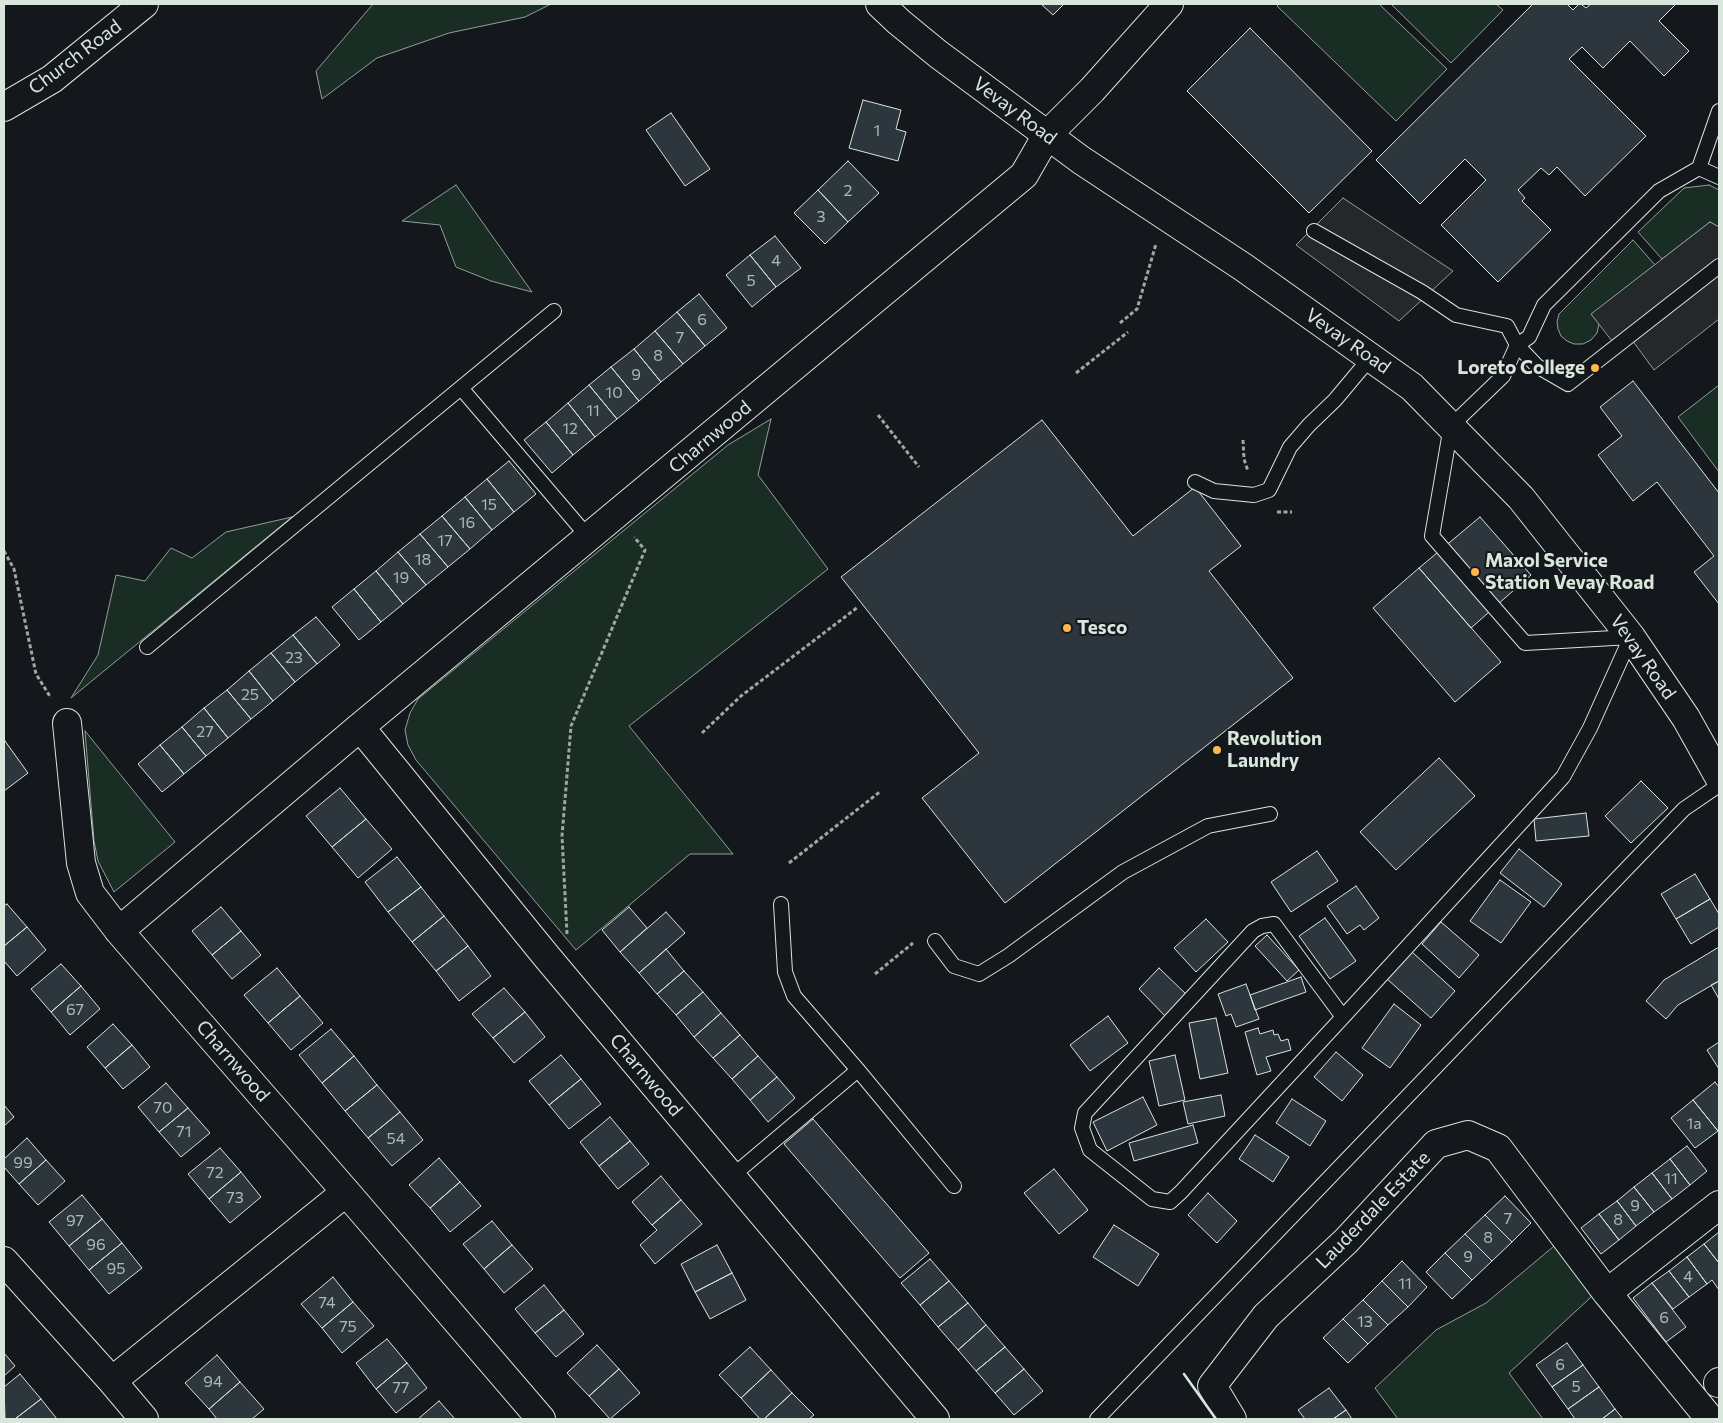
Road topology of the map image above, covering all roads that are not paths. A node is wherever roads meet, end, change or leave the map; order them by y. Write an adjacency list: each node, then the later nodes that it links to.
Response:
1 (144, 4): 4 (street, Church Road)
2 (880, 4): 6 (street, Vevay Road)
3 (1168, 4): 6 (street, Charnwood)
4 (4, 108)
5 (1719, 112): 7 (lane)
6 (1047, 135): 13 (street, Vevay Road); 17 (street, Charnwood)
7 (1699, 168): 8 (lane); 12 (lane)
8 (1719, 176)
9 (1314, 232): 12 (lane)
10 (1719, 266): 12 (lane)
11 (554, 311): 14 (lane)
12 (1517, 345): 15 (lane)
13 (1371, 358): 15 (street, Vevay Road); 16 (lane)
14 (461, 388): 17 (lane); 19 (lane)
15 (1451, 426): 18 (street, Vevay Road); 18 (lane)
16 (1195, 482)
17 (589, 538): 21 (street, Charnwood)
18 (1631, 637): 22 (street, Vevay Road); 28 (lane)
19 (147, 647)
20 (67, 723): 26 (street, Charnwood)
21 (360, 727): 26 (street, Charnwood); 30 (street, Charnwood)
22 (1719, 777)
23 (1719, 785): 40 (lane)
24 (1270, 814): 27 (lane)
25 (781, 904): 29 (lane)
26 (119, 932): 32 (street, Charnwood)
27 (935, 941)
28 (1343, 1017): 28 (lane)
29 (858, 1070): 30 (lane); 31 (lane)
30 (731, 1177): 39 (street, Charnwood)
31 (954, 1186)
32 (346, 1192): 36 (street); 38 (street, Charnwood)
33 (1719, 1205): 35 (street)
34 (4, 1261): 36 (street)
35 (1607, 1293): 41 (street, Lauderdale Estate); 42 (street)
36 (112, 1381): 37 (street)
37 (144, 1419)
38 (540, 1419)
39 (935, 1419)
40 (1096, 1419)
41 (1232, 1419)
42 (1710, 1419)

